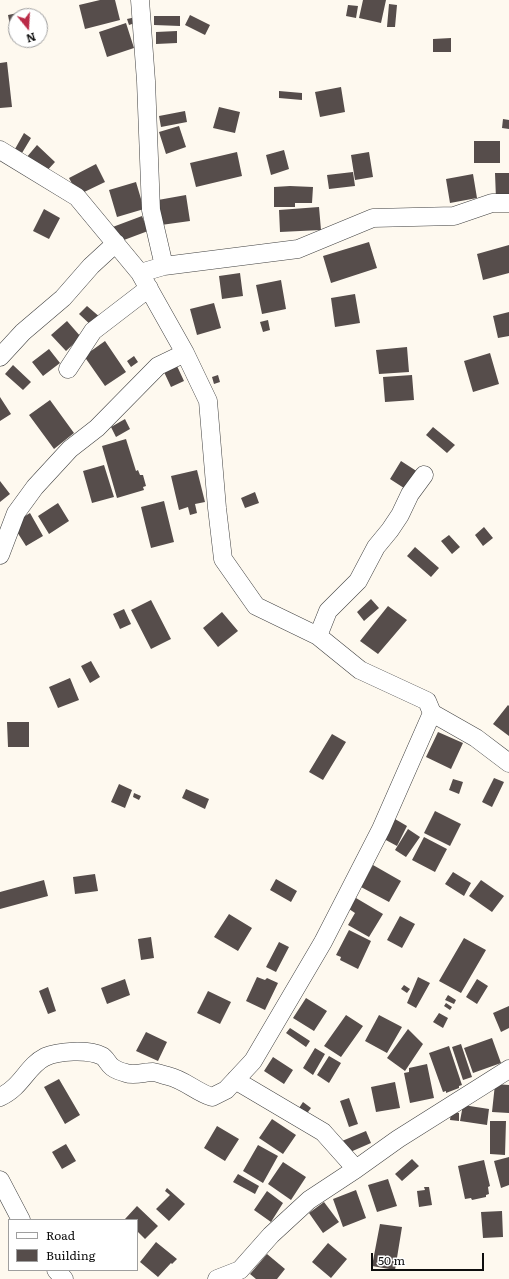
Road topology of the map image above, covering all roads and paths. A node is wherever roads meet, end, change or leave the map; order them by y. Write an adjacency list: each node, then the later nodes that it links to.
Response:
1 (140, 0): 5 (street)
2 (0, 150): 4 (street)
3 (509, 203): 5 (street)
4 (116, 243): 6 (street); 8 (street)
5 (164, 266): 6 (street)
6 (144, 281): 7 (street); 9 (street)
7 (185, 352): 11 (street); 12 (street)
8 (0, 357)
9 (68, 369)
10 (424, 475): 12 (street)
11 (0, 555)
12 (318, 636): 13 (street)
13 (432, 713): 14 (street); 16 (street)
14 (509, 763)
15 (509, 1069): 18 (street)
16 (236, 1080): 17 (street); 18 (street)
17 (0, 1097)
18 (356, 1169): 23 (street)
19 (0, 1180): 20 (street)
20 (20, 1219)
21 (57, 1271): 22 (street)
22 (64, 1279)
23 (216, 1279)

